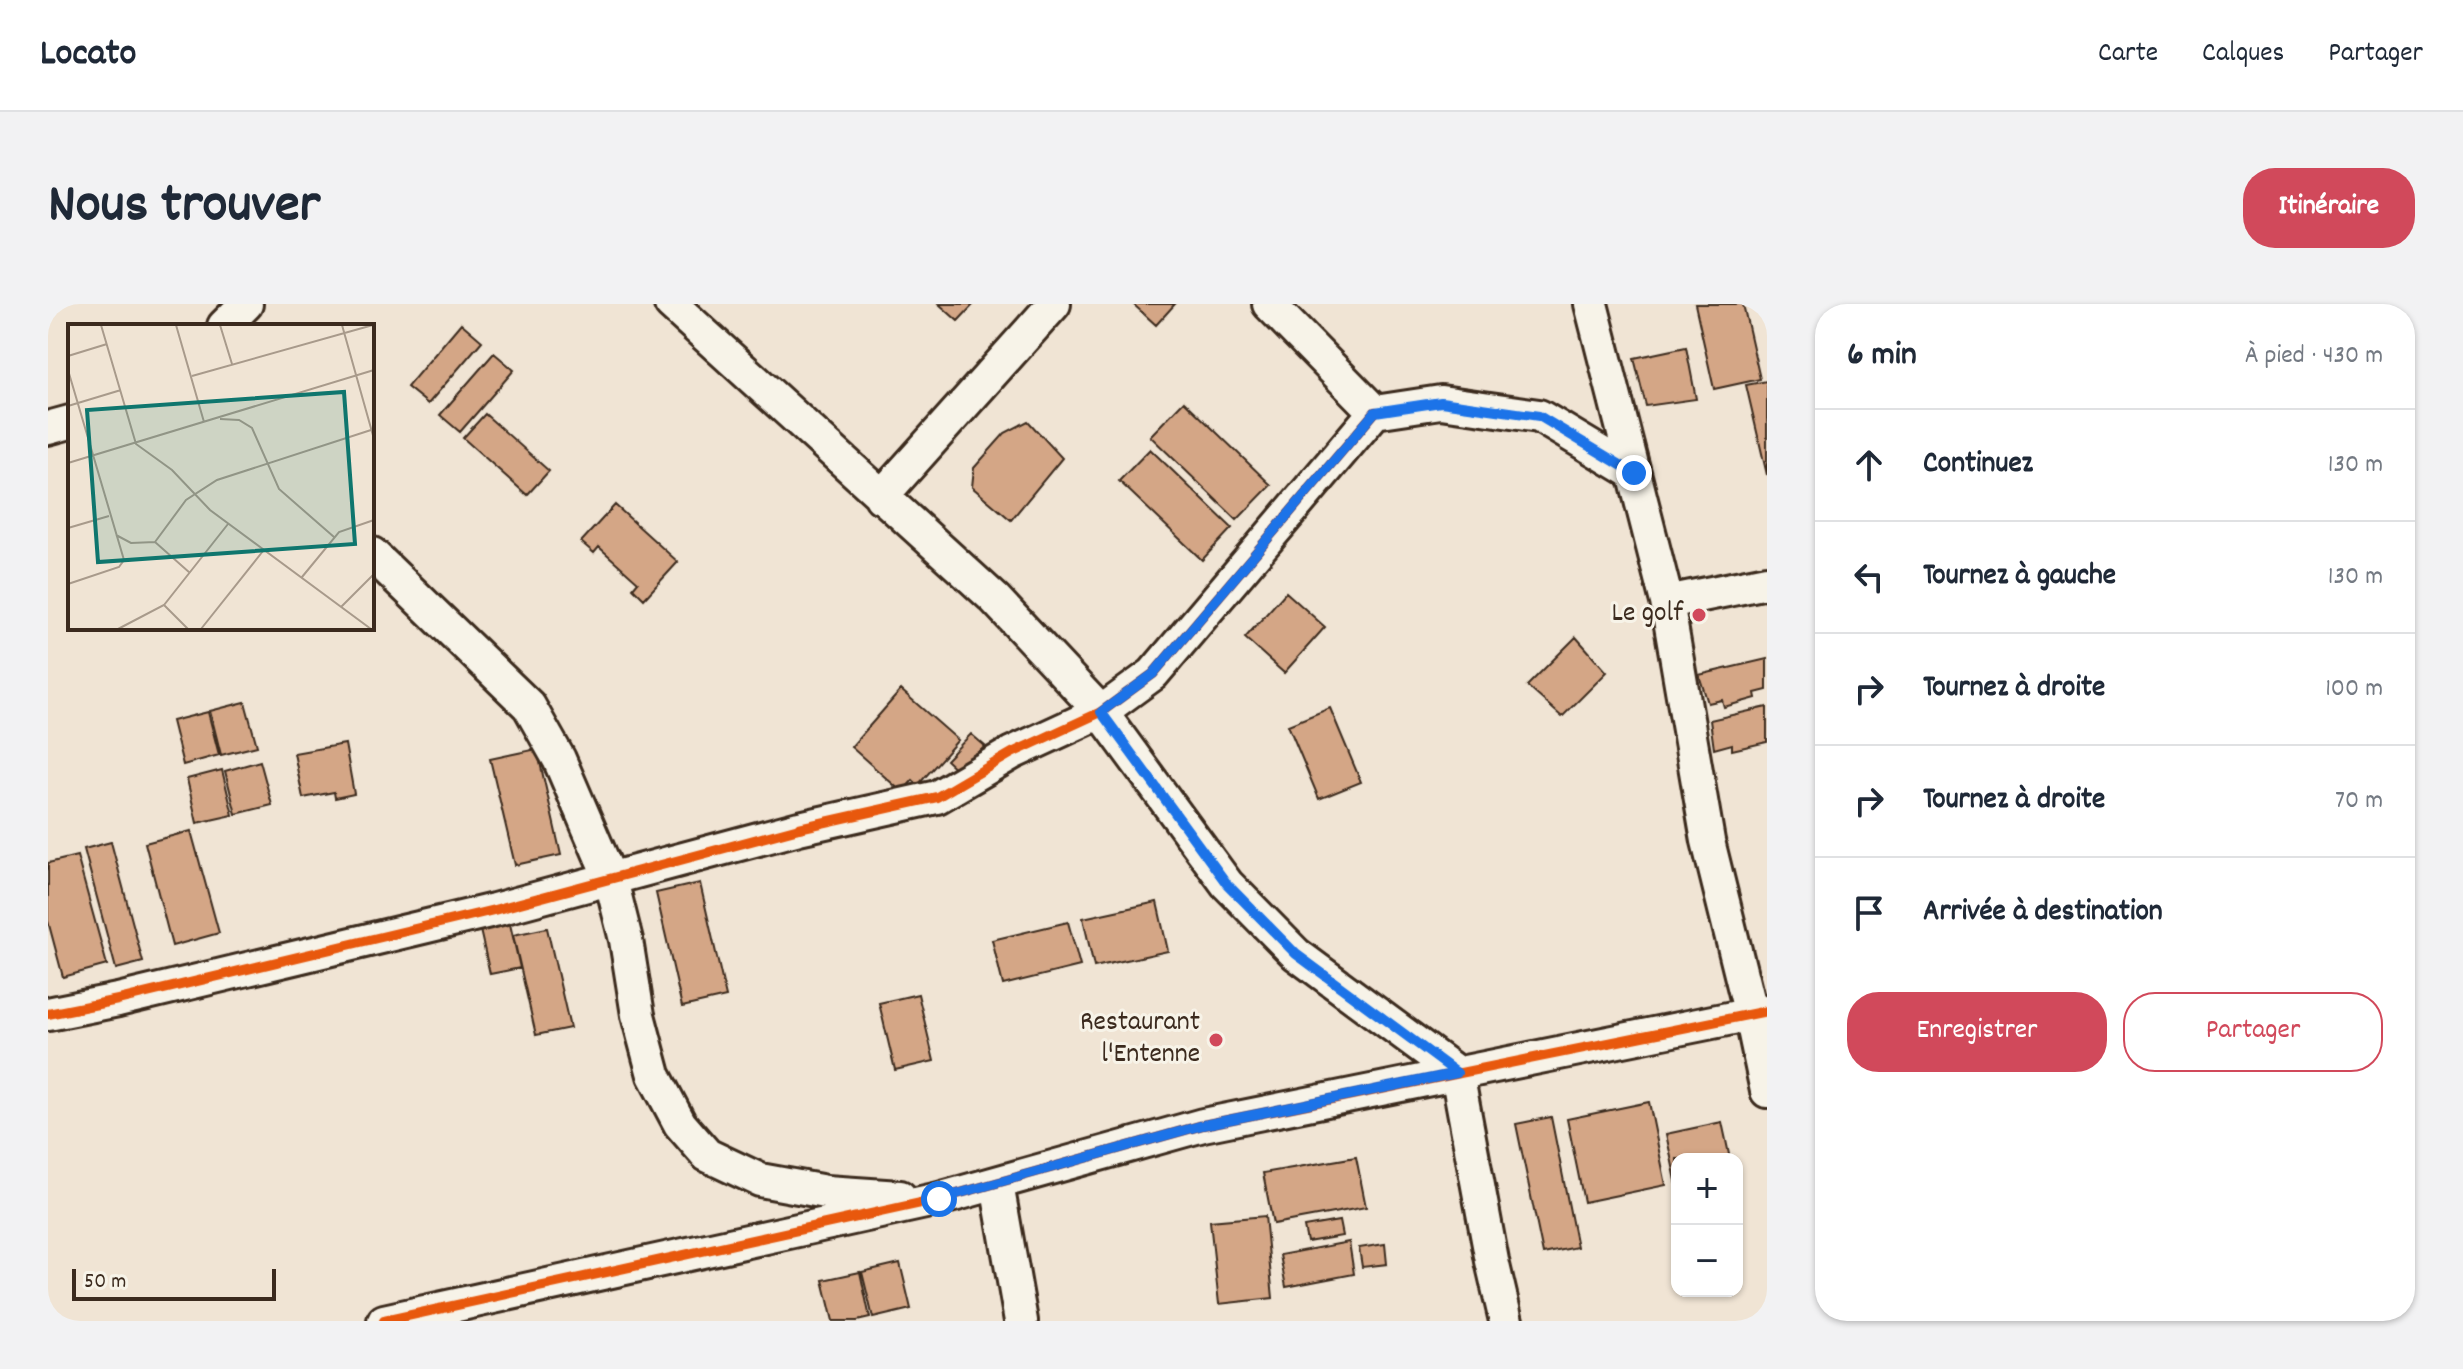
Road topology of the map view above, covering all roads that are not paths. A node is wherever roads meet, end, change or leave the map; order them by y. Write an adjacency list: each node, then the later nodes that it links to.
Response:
1 (246, 304): 6 (street)
2 (671, 304): 11 (street)
3 (1054, 304): 11 (street)
4 (1269, 304): 7 (street)
5 (1591, 304): 10 (street)
6 (226, 324)
7 (1375, 412): 10 (street); 15 (street)
8 (68, 423): 9 (street)
9 (48, 428)
10 (1634, 473): 14 (street)
11 (881, 497): 15 (street)
12 (374, 556): 16 (street)
13 (1767, 582): 14 (street)
14 (1667, 602): 17 (street)
15 (1101, 712): 16 (street); 19 (street)
16 (611, 880): 18 (street); 22 (street)
17 (1759, 1013): 19 (street); 20 (street)
18 (48, 1014)
19 (1457, 1073): 21 (street); 25 (street)
20 (1767, 1091)
21 (997, 1184): 22 (street); 24 (street)
22 (939, 1199): 23 (street)
23 (384, 1321)
24 (1021, 1321)
25 (1506, 1321)

